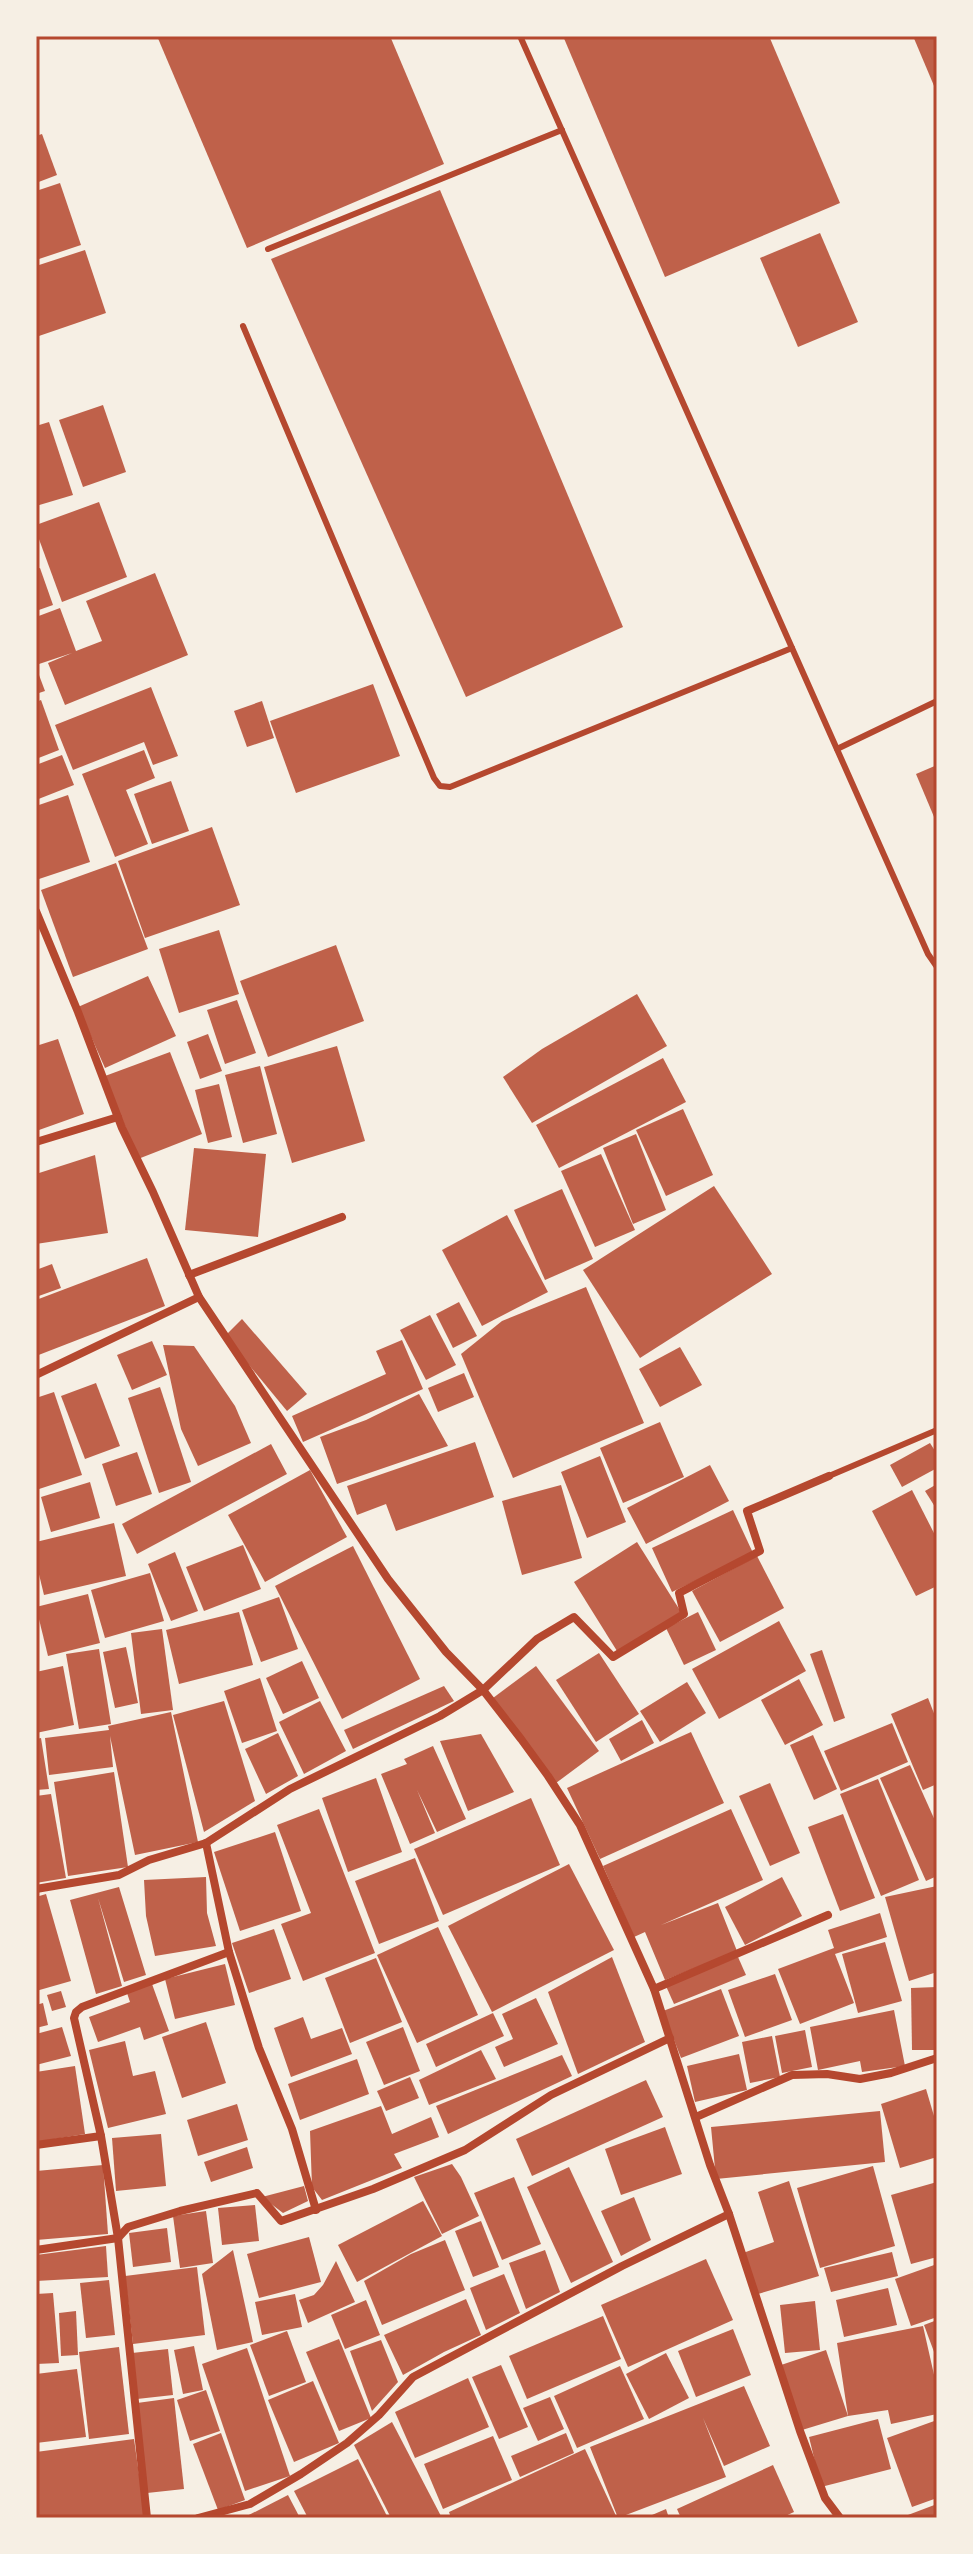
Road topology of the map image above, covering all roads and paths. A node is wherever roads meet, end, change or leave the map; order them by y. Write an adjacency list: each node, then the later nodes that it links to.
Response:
1 (520, 36): 2 (lane)
2 (562, 130): 3 (lane); 5 (lane)
3 (268, 249)
4 (243, 326): 5 (lane)
5 (792, 648): 7 (lane)
6 (937, 701): 7 (lane)
7 (837, 749): 9 (lane)
8 (36, 911): 10 (street)
9 (937, 967)
10 (118, 1117): 11 (street); 13 (street)
11 (36, 1142)
12 (342, 1217): 13 (street)
13 (189, 1275): 14 (street)
14 (199, 1297): 15 (street); 18 (street)
15 (36, 1375)
16 (937, 1430): 17 (lane)
17 (829, 1476): 18 (street)
18 (483, 1690): 19 (street); 23 (street)
19 (206, 1843): 20 (street); 22 (street)
20 (36, 1889)
21 (828, 1915): 23 (street)
22 (229, 1952): 27 (street); 29 (street)
23 (654, 1989): 24 (street)
24 (670, 2038): 26 (street); 29 (street)
25 (937, 2058): 26 (street)
26 (696, 2117): 30 (street)
27 (101, 2136): 28 (street); 31 (street)
28 (36, 2145)
29 (316, 2210): 31 (street)
30 (729, 2214): 34 (street); 35 (street)
31 (118, 2238): 32 (street); 33 (street)
32 (36, 2250)
33 (147, 2518)
34 (198, 2518)
35 (840, 2518)

